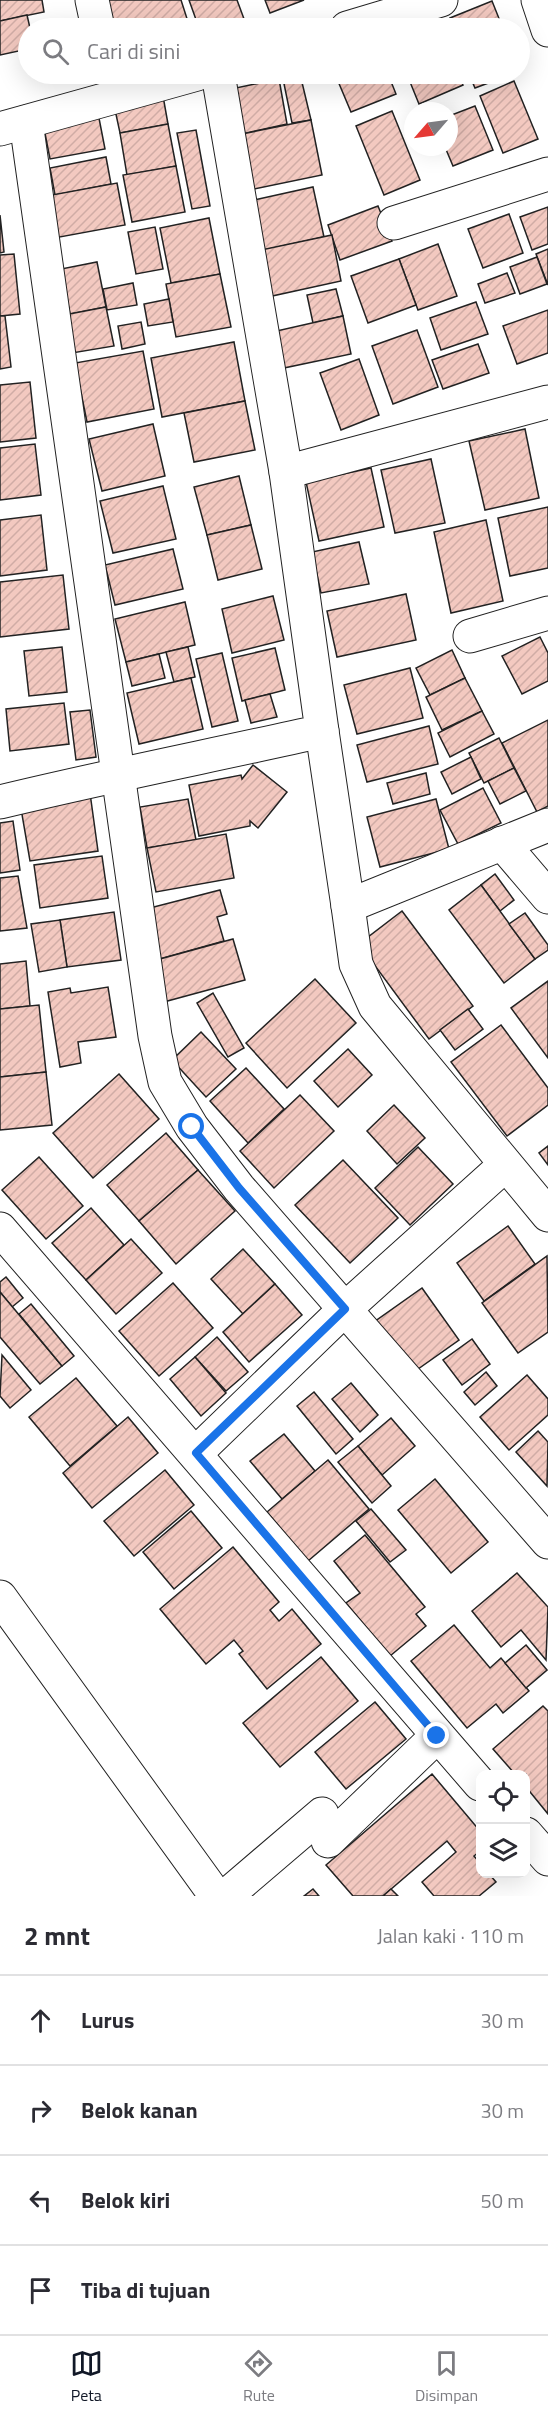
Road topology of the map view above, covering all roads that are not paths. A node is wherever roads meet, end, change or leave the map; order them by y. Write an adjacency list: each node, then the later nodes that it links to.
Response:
1 (92, 0): 4 (street)
2 (441, 0): 5 (street)
3 (538, 0): 6 (street)
4 (96, 18)
5 (380, 18)
6 (548, 30)
7 (220, 84): 13 (street)
8 (110, 86): 9 (street)
9 (13, 126): 17 (street)
10 (548, 174): 11 (street)
11 (394, 223)
12 (548, 402): 13 (street)
13 (286, 472): 16 (street)
14 (548, 613): 15 (street)
15 (470, 636)
16 (322, 731): 17 (street); 22 (street)
17 (117, 774): 18 (street); 26 (street)
18 (0, 802)
19 (548, 825): 20 (street)
20 (502, 843): 21 (street); 22 (street)
21 (548, 897)
22 (348, 906): 23 (street)
23 (505, 1165): 24 (street); 26 (street)
24 (548, 1215)
25 (0, 1230): 27 (street)
26 (345, 1309): 27 (street); 28 (street)
27 (196, 1453): 30 (street)
28 (548, 1542)
29 (0, 1597): 34 (street)
30 (437, 1736): 31 (street); 35 (street)
31 (476, 1780)
32 (530, 1839): 33 (street)
33 (548, 1859)
34 (216, 1896)
35 (226, 1896)

